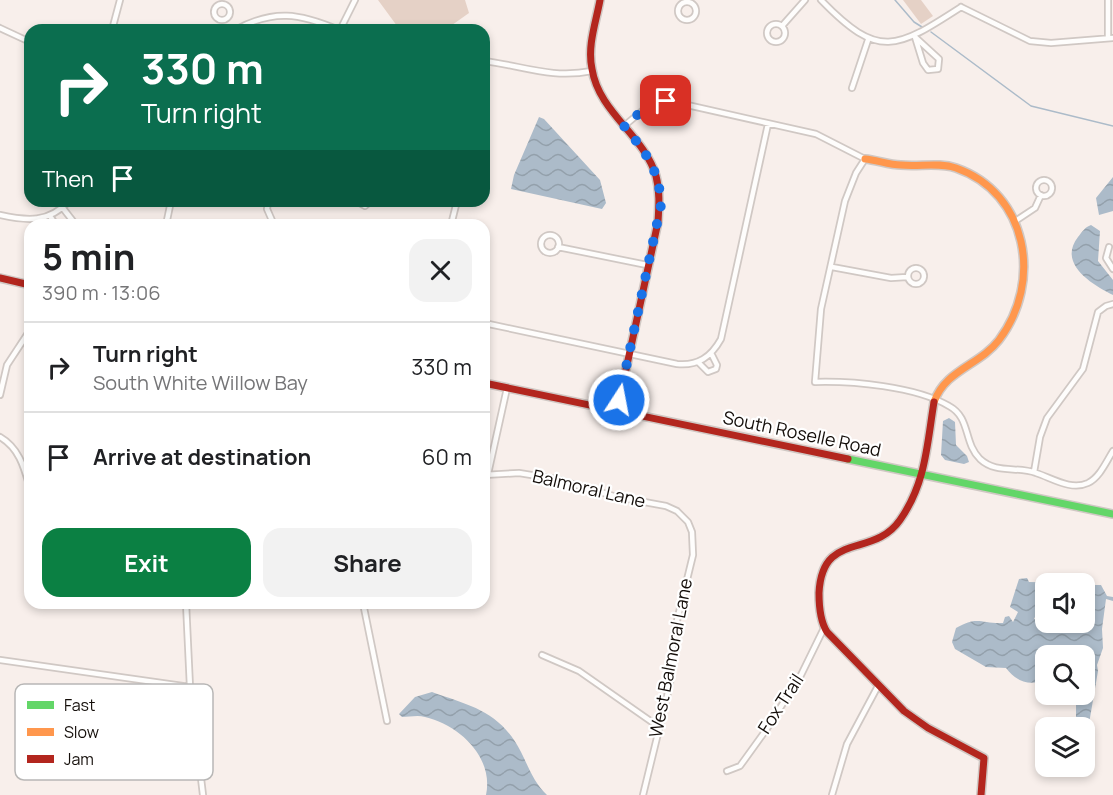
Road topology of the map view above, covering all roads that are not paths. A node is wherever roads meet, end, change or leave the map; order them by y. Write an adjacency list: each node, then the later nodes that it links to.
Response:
1 (120, 0): 10 (street)
2 (355, 0): 14 (street)
3 (600, 0): 22 (main road)
4 (805, 0): 15 (street)
5 (821, 0): 20 (street)
6 (960, 0): 8 (street)
7 (1108, 0): 18 (street)
8 (961, 8): 17 (street); 18 (street)
9 (227, 18): 11 (street)
10 (114, 24)
11 (231, 24)
12 (246, 24): 13 (street)
13 (325, 24)
14 (342, 24)
15 (782, 26)
16 (0, 28): 19 (street)
17 (915, 37): 17 (street); 20 (street)
18 (1111, 38)
19 (24, 39)
20 (868, 40): 23 (street)
21 (490, 63): 22 (street)
22 (592, 71): 25 (main road)
23 (852, 88)
24 (768, 124): 25 (street); 26 (street); 48 (street)
25 (624, 126): 38 (main road)
26 (866, 159): 35 (main road); 39 (street)
27 (1041, 195): 35 (street)
28 (62, 207): 30 (street); 34 (street)
29 (0, 215): 31 (street)
30 (50, 216): 32 (street); 33 (street)
31 (24, 219)
32 (34, 219)
33 (52, 219)
34 (71, 219)
35 (1017, 220): 53 (main road)
36 (558, 247): 36 (street); 38 (street)
37 (1109, 247): 40 (street)
38 (647, 265): 47 (main road)
39 (831, 267): 41 (street); 53 (street)
40 (1113, 269)
41 (907, 277)
42 (0, 278): 43 (main road)
43 (24, 284)
44 (1113, 304): 59 (street)
45 (490, 324): 47 (street)
46 (24, 339): 52 (street)
47 (628, 355): 49 (street); 54 (main road)
48 (709, 356): 49 (street); 49 (street)
49 (699, 363)
50 (490, 384): 51 (main road, South Roselle Road)
51 (507, 388): 54 (main road, South Roselle Road); 57 (street)
52 (0, 395)
53 (934, 399): 59 (street); 61 (main road)
54 (617, 411): 61 (main road, South Roselle Road)
55 (0, 437): 58 (street)
56 (1113, 451): 59 (street)
57 (490, 458)
58 (24, 467)
59 (1034, 472)
60 (490, 474): 63 (street, Balmoral Lane)
61 (920, 474): 62 (main road, South Roselle Road); 66 (main road)
62 (1113, 514)
63 (688, 522): 73 (street, West Balmoral Lane)
64 (186, 609): 70 (street)
65 (364, 609): 72 (street)
66 (824, 628): 71 (main road); 74 (street, Fox Trail)
67 (542, 655): 73 (street)
68 (0, 660): 69 (street)
69 (169, 684)
70 (190, 684)
71 (878, 686): 78 (street); 79 (main road)
72 (387, 721)
73 (659, 728): 77 (street, West Balmoral Lane)
74 (727, 771)
75 (201, 780): 76 (street)
76 (203, 795)
77 (643, 795)
78 (832, 795)
79 (981, 795)

